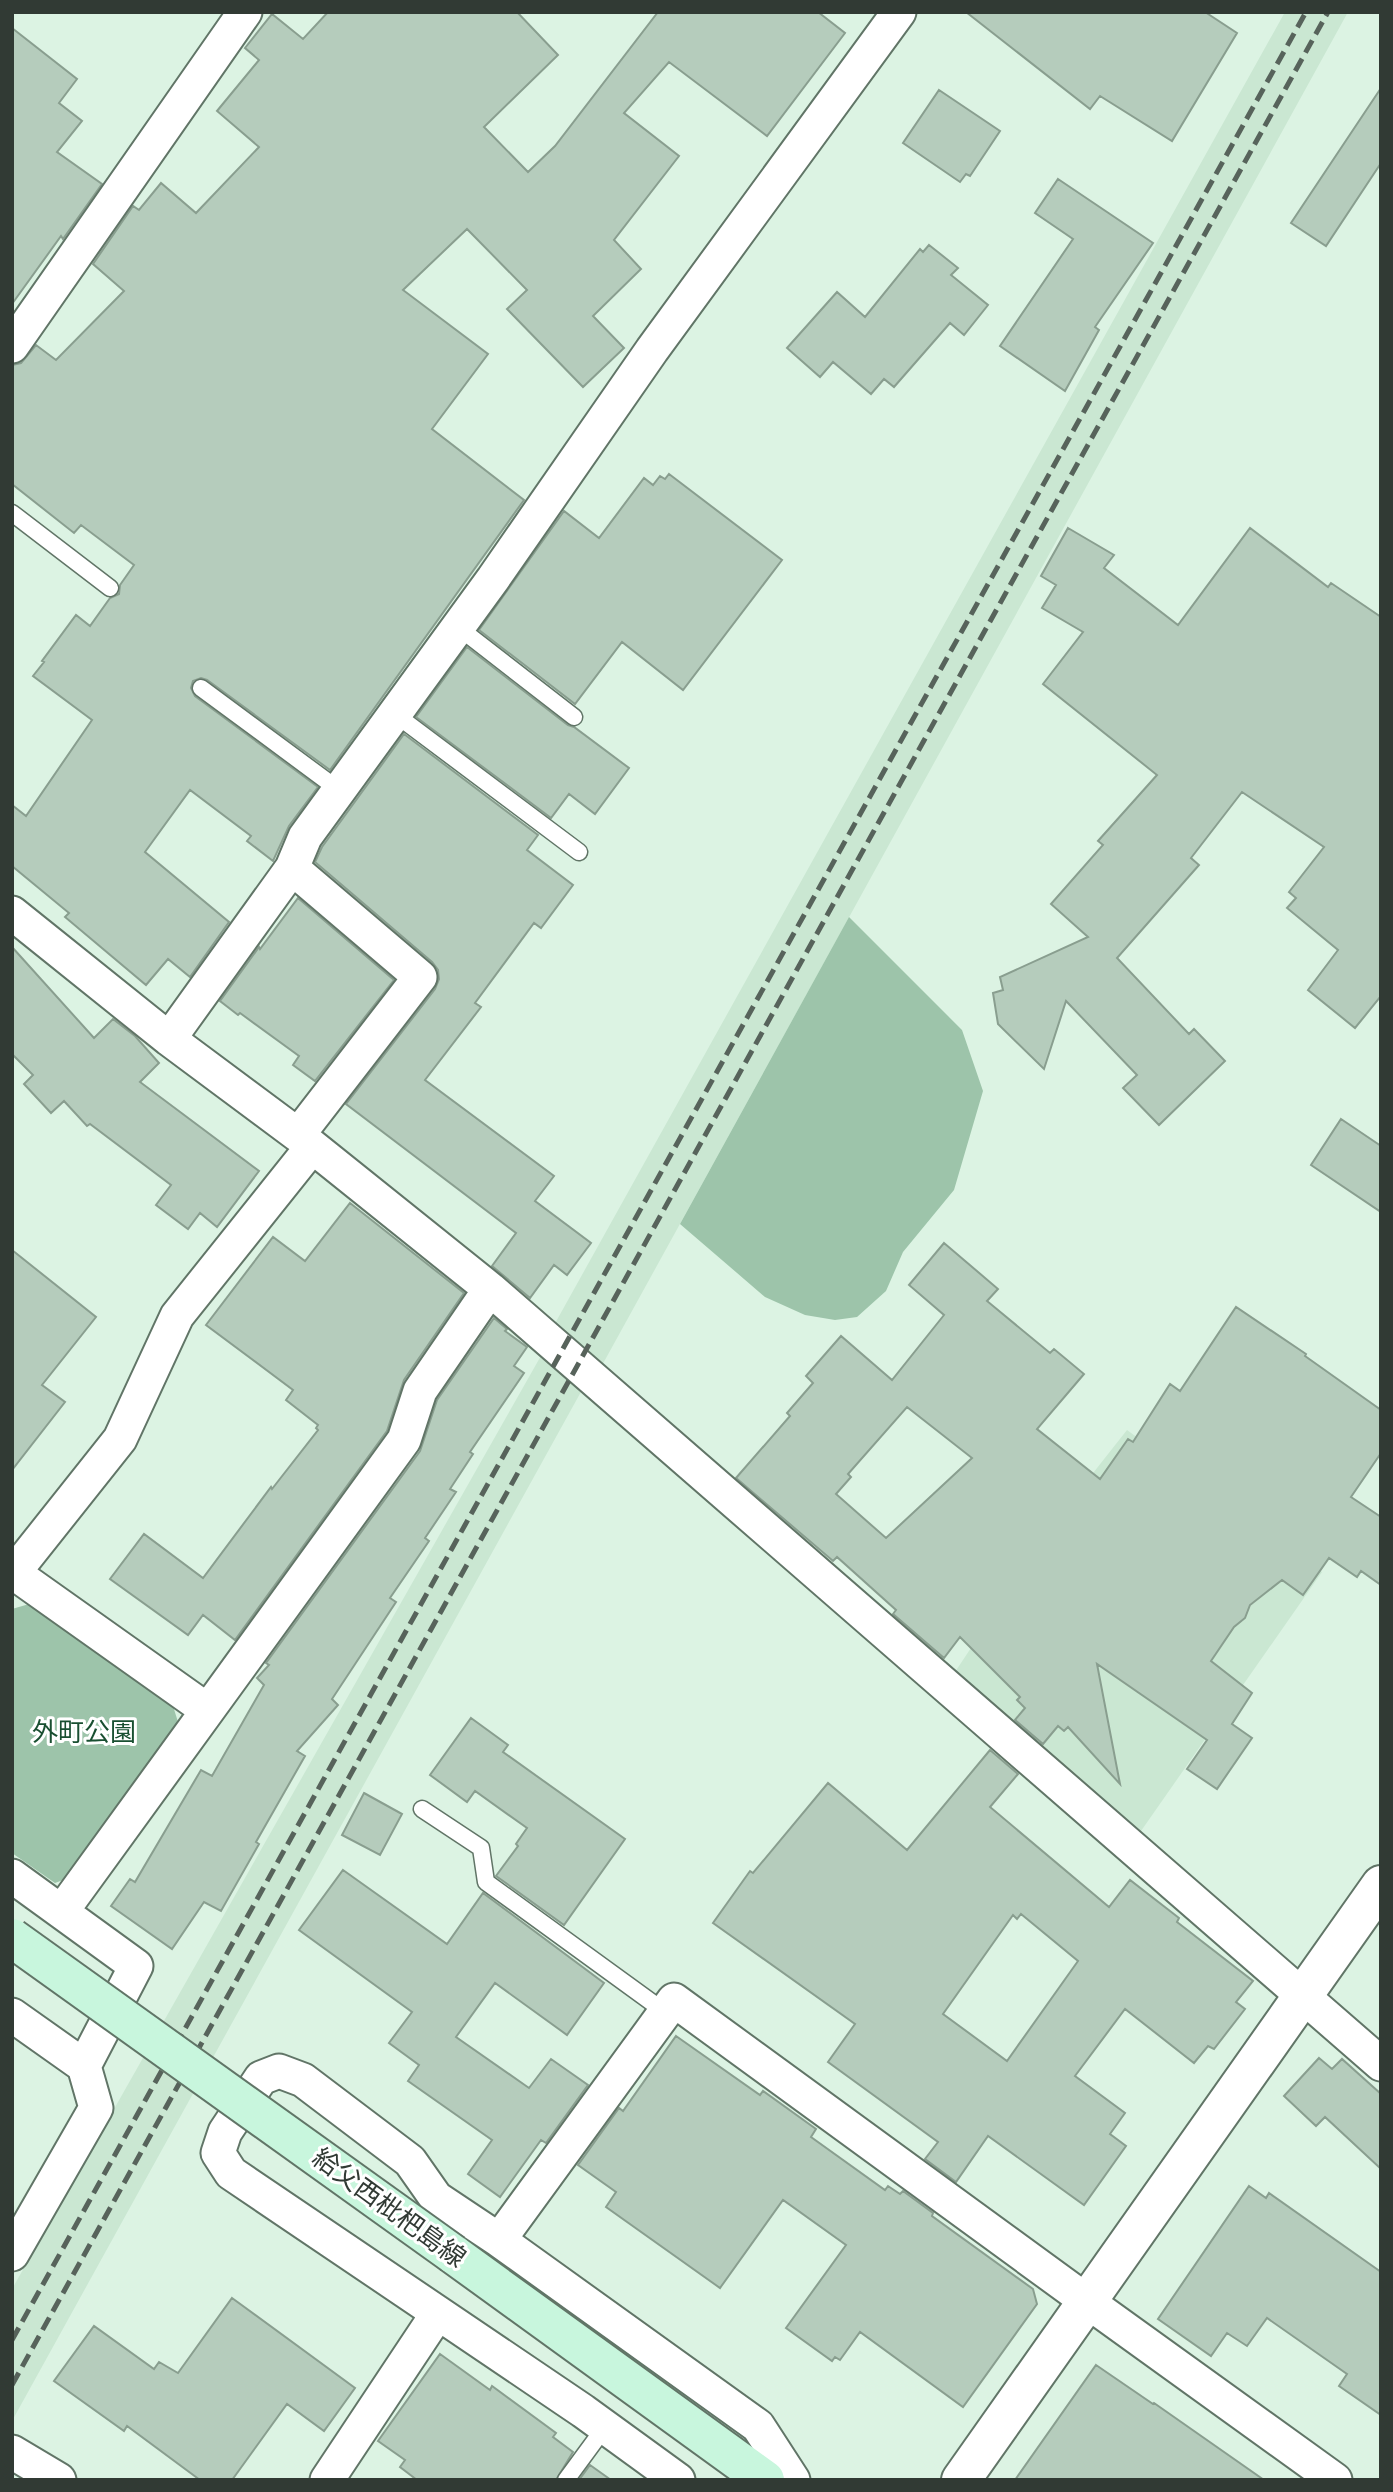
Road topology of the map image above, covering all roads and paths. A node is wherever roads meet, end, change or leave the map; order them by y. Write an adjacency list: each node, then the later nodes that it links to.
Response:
1 (245, 12): 3 (street)
2 (899, 12): 6 (street)
3 (12, 346)
4 (12, 513): 5 (lane)
5 (110, 588)
6 (458, 627): 8 (street); 9 (lane)
7 (201, 688): 10 (lane)
8 (395, 714): 10 (street); 11 (lane)
9 (574, 717)
10 (339, 790): 12 (street)
11 (579, 852)
12 (292, 868): 14 (street); 15 (street)
13 (12, 913): 14 (street)
14 (169, 1040): 15 (street)
15 (305, 1141): 16 (street); 17 (street)
16 (490, 1289): 18 (street); 24 (street)
17 (13, 1574): 18 (street)
18 (207, 1710): 22 (street)
19 (422, 1809): 25 (lane)
20 (12, 1876): 22 (street)
21 (1381, 1885): 24 (street)
22 (62, 1911): 28 (street)
23 (12, 1938): 39 (main road, 給父西枇杷島線, bridge)
24 (1302, 1996): 27 (street); 31 (street)
25 (665, 2012): 29 (street); 31 (street)
26 (12, 2015): 28 (street)
27 (1381, 2064)
28 (84, 2066): 30 (street)
29 (499, 2240): 32 (street); 40 (street)
30 (12, 2255)
31 (1088, 2302): 41 (street); 42 (street)
32 (438, 2313): 33 (street); 36 (street)
33 (605, 2427): 37 (lane); 38 (street)
34 (12, 2452): 35 (street)
35 (59, 2480)
36 (327, 2480)
37 (566, 2480)
38 (678, 2480)
39 (765, 2480)
40 (793, 2480)
41 (961, 2480)
42 (1335, 2480)

